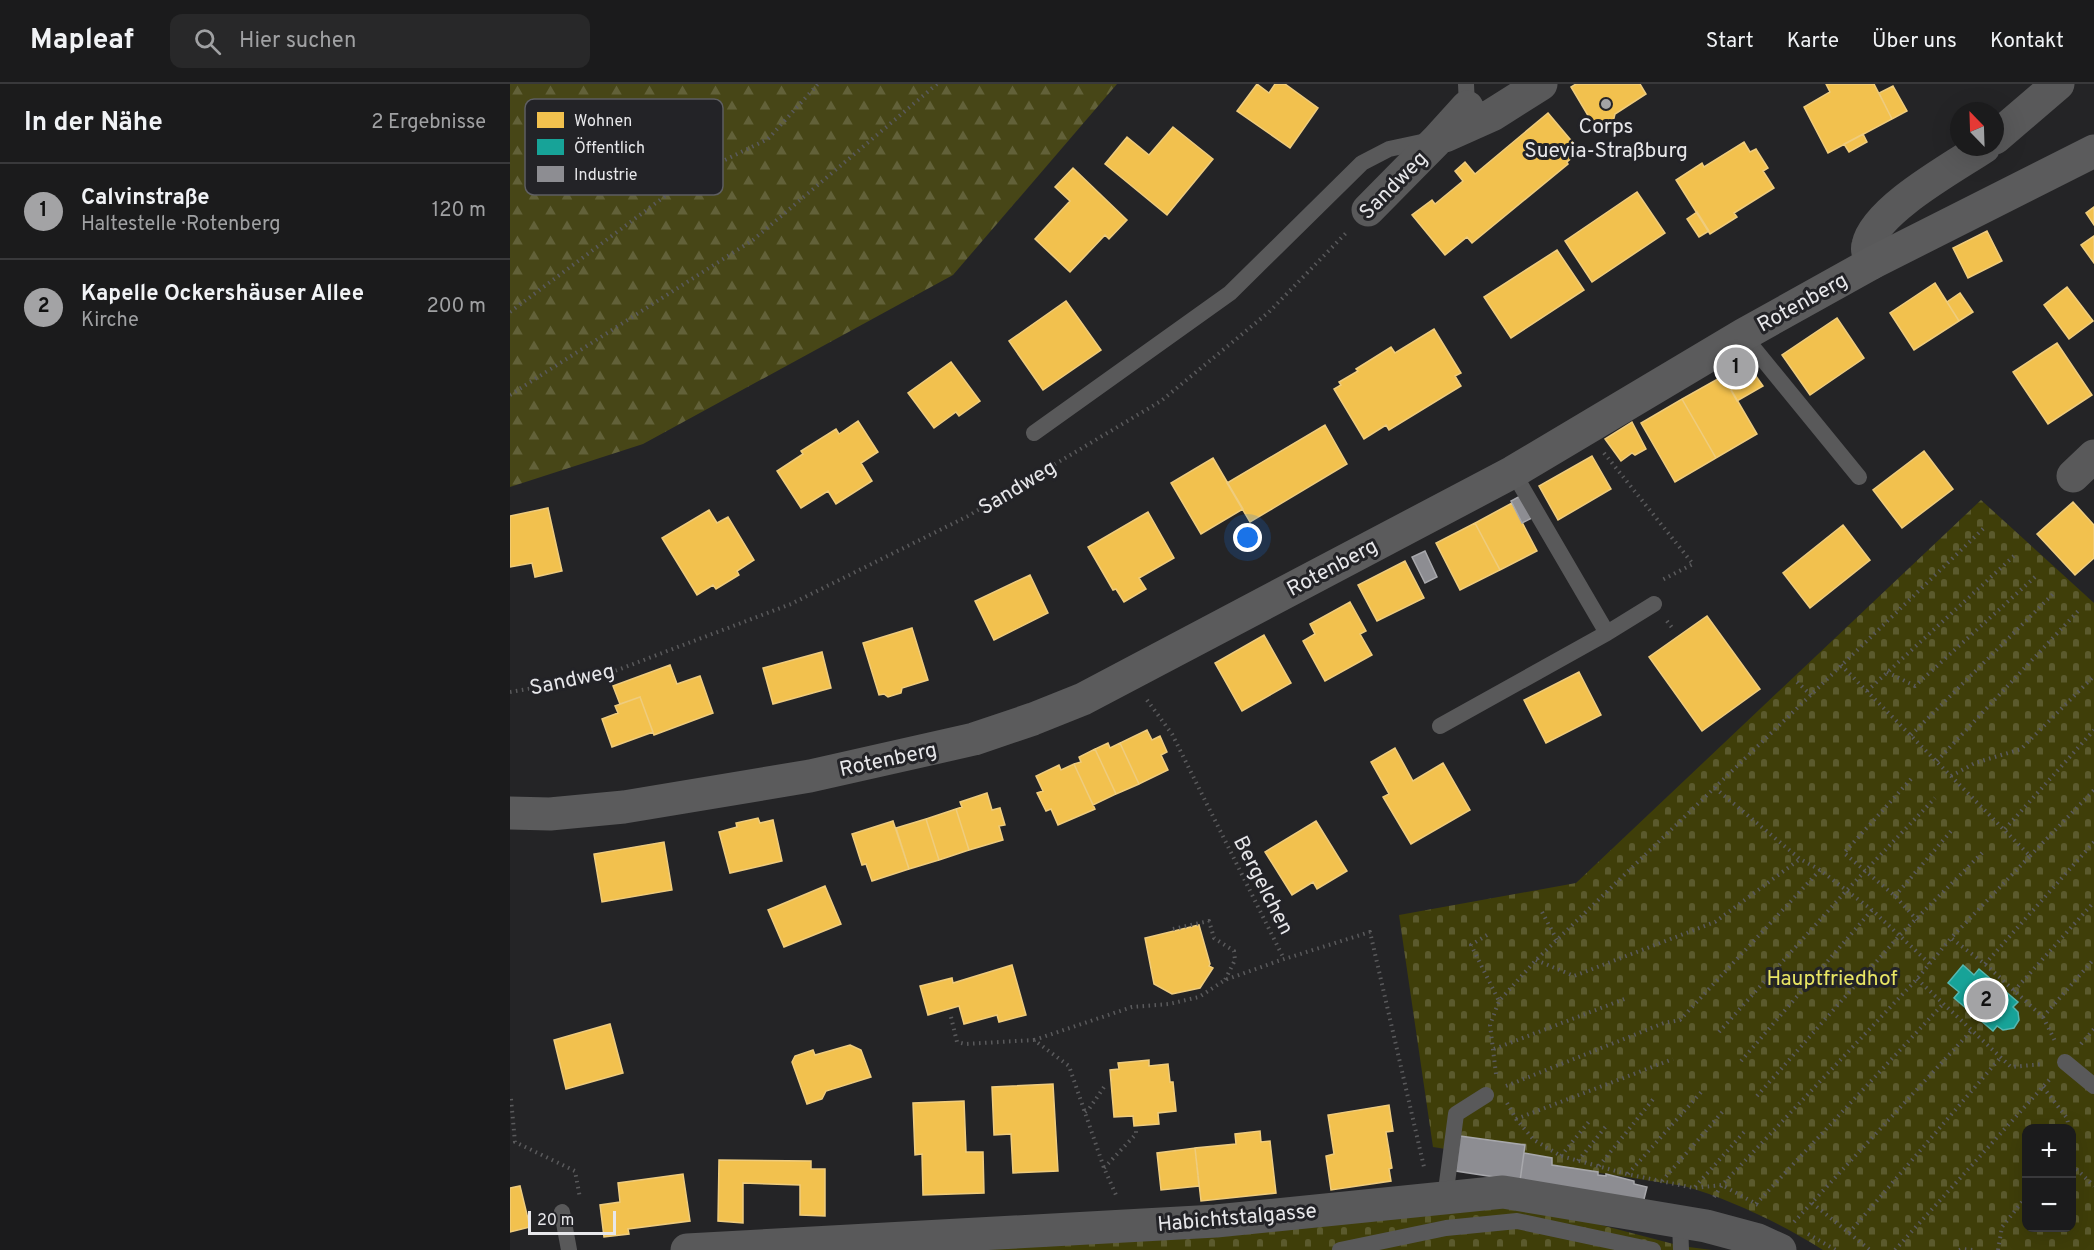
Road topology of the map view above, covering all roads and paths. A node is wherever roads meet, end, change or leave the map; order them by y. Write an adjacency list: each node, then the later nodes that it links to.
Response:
1 (818, 84): 10 (path)
2 (937, 84): 16 (path)
3 (1541, 84): 7 (street)
4 (2058, 84): 6 (street)
5 (1466, 95): 7 (street, Sandweg)
6 (2004, 130)
7 (1438, 140): 12 (street, Sandweg); 18 (lane, Sandweg)
8 (2094, 151): 13 (street, Rotenberg)
9 (1971, 156): 13 (street)
10 (723, 160)
11 (667, 195): 14 (path)
12 (1368, 210): 34 (path, Sandweg)
13 (1872, 263): 15 (street, Rotenberg)
14 (510, 312)
15 (1743, 335): 17 (street, Rotenberg); 20 (lane)
16 (510, 395)
17 (1585, 430): 19 (street, Rotenberg); 25 (path)
18 (1034, 434)
19 (1513, 472): 28 (lane); 46 (street, Rotenberg)
20 (1859, 477)
21 (1986, 526): 29 (path)
22 (2015, 555): 30 (path)
23 (2036, 576): 30 (path)
24 (2053, 594): 39 (path)
25 (1654, 604): 27 (path); 28 (lane)
26 (2080, 609): 40 (path)
27 (1673, 629)
28 (1606, 633): 37 (lane)
29 (1841, 665): 33 (path); 35 (path)
30 (1887, 672): 33 (path)
31 (2094, 676): 41 (path)
32 (1797, 682): 35 (path)
33 (1867, 691): 39 (path)
34 (510, 692)
35 (1811, 695): 43 (path)
36 (1144, 697): 66 (path, Bergelchen)
37 (1440, 726)
38 (2094, 730): 47 (path)
39 (1911, 735): 40 (path)
40 (1937, 761): 41 (path)
41 (1951, 776): 47 (path)
42 (1911, 779): 54 (path)
43 (1716, 788): 52 (path); 65 (path)
44 (2094, 790): 51 (path)
45 (1935, 798): 54 (path)
46 (510, 813)
47 (2005, 829): 51 (path)
48 (1952, 830): 56 (path)
49 (2094, 842): 70 (path)
50 (1983, 852): 60 (path)
51 (2031, 856): 64 (path)
52 (1800, 859): 53 (path); 68 (path)
53 (1820, 870): 55 (path); 92 (path)
54 (1866, 872): 55 (path); 56 (path)
55 (1846, 891): 58 (path); 80 (path)
56 (1895, 896): 60 (path)
57 (2094, 902): 73 (path)
58 (1872, 910): 63 (path); 85 (path)
59 (1542, 912): 65 (path)
60 (1917, 920): 63 (path)
61 (1173, 929): 72 (path)
62 (1487, 935): 75 (path)
63 (1900, 936): 69 (path); 93 (path)
64 (1952, 938): 69 (path); 70 (path)
65 (1557, 940): 68 (path)
66 (1284, 959): 72 (path); 115 (path, Bergelchen)
67 (2094, 959): 78 (path)
68 (1536, 960): 75 (path)
69 (1930, 964): 71 (path)
70 (1984, 964): 73 (path)
71 (1917, 979): 76 (path); 112 (path)
72 (1225, 980): 81 (path)
73 (2014, 990): 78 (path)
74 (1627, 998): 82 (path)
75 (1499, 1001): 82 (path)
76 (1944, 1004): 79 (path); 118 (path)
77 (951, 1017): 81 (path)
78 (2043, 1017): 86 (path)
79 (1972, 1030): 83 (path); 117 (path)
80 (1719, 1032)
81 (1034, 1040): 98 (path)
82 (1494, 1049): 87 (path)
83 (2001, 1057): 86 (path); 122 (path)
84 (1673, 1059): 99 (path)
85 (1741, 1061)
86 (2065, 1062): 88 (lane); 90 (path)
87 (1497, 1079)
88 (2094, 1086)
89 (1108, 1087): 98 (path)
90 (2043, 1087): 101 (path); 132 (path)
91 (1704, 1089): 110 (path)
92 (1492, 1092): 115 (lane)
93 (1757, 1096)
94 (1655, 1097): 107 (path)
95 (511, 1099): 120 (path)
96 (1504, 1099): 99 (path)
97 (1725, 1109): 111 (path)
98 (1085, 1112): 108 (path)
99 (1516, 1119): 105 (path)
100 (1591, 1119): 105 (path)
101 (2068, 1124)
102 (1607, 1125): 106 (path)
103 (1136, 1129): 108 (path)
104 (1745, 1131): 114 (path)
105 (1561, 1156): 106 (path)
106 (1578, 1161): 107 (path)
107 (1599, 1166): 110 (path)
108 (1104, 1168): 121 (path)
109 (2076, 1169): 113 (path)
110 (1627, 1174): 111 (path)
111 (1662, 1181): 114 (path)
112 (1722, 1185): 114 (path); 118 (path)
113 (2094, 1186)
114 (1694, 1188)
115 (1438, 1198): 121 (street, Habichtstalgasse); 123 (street, Habichtstalgasse)
116 (2022, 1202): 135 (path)
117 (1812, 1203): 122 (path); 130 (path)
118 (1756, 1204): 119 (path)
119 (1765, 1209)
120 (562, 1212): 125 (lane)
121 (1130, 1225): 126 (street, Habichtstalgasse)
122 (1849, 1233): 131 (path)
123 (1681, 1236): 124 (street, Habichtstalgasse)
124 (1747, 1243): 129 (street, Habichtstalgasse)
125 (569, 1250)
126 (687, 1250)
127 (1340, 1250): 128 (lane)
128 (1653, 1250)
129 (1780, 1250)
130 (1836, 1250)
131 (1870, 1250)
132 (1895, 1250)
133 (1959, 1250): 134 (path)
134 (1973, 1250)
135 (1998, 1250)

